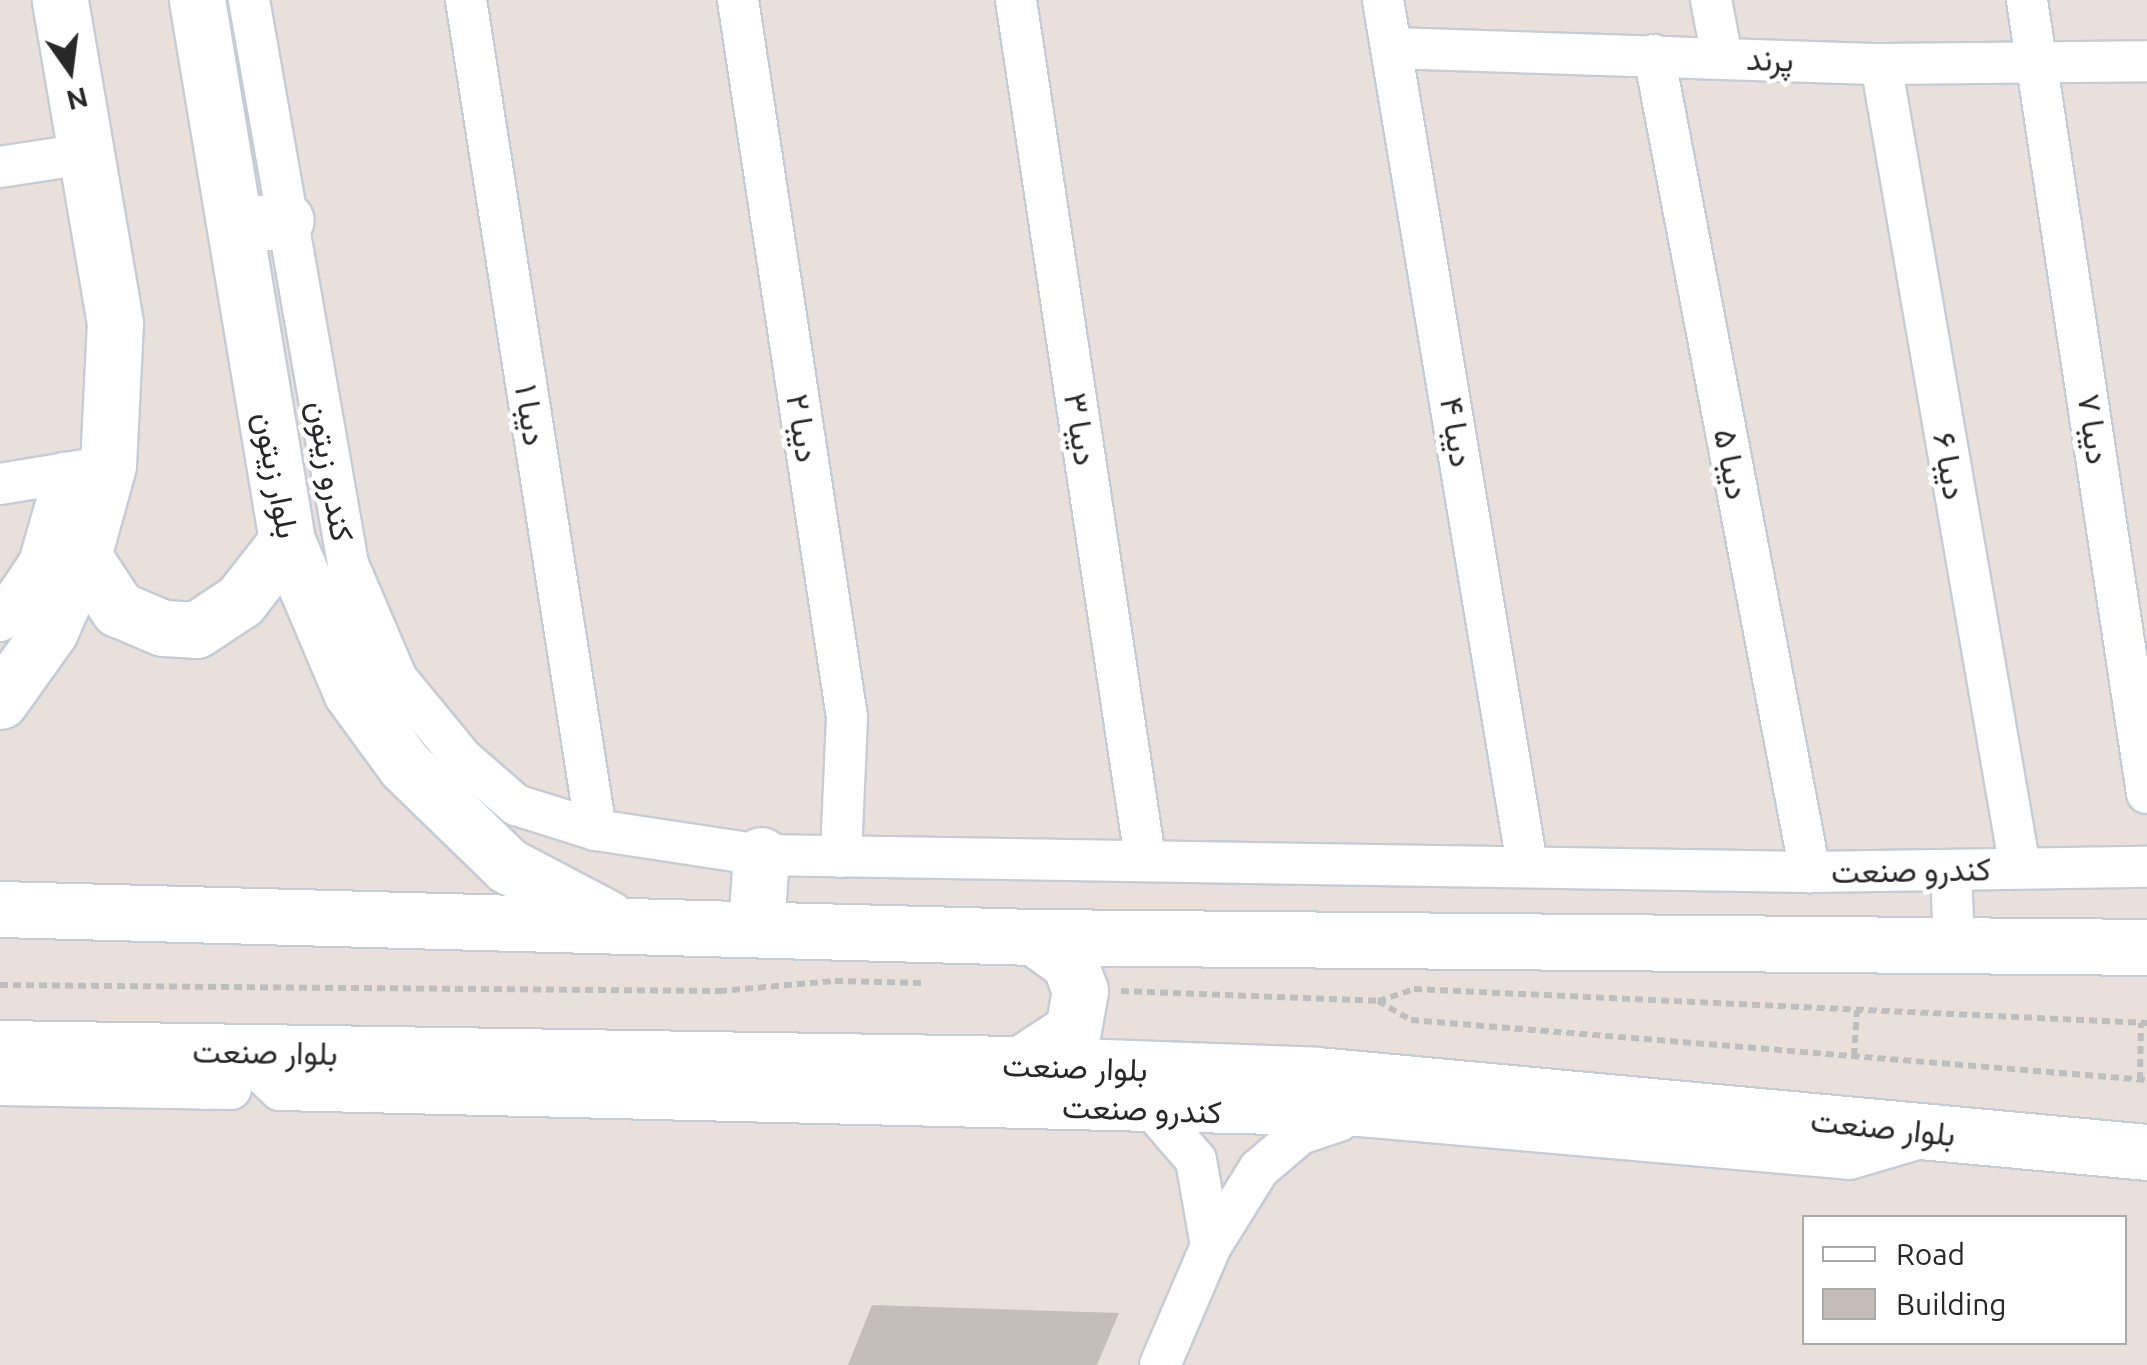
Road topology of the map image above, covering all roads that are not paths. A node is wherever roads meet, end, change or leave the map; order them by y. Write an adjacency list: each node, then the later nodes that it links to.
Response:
1 (60, 0): 16 (main road)
2 (198, 0): 18 (main road, بلوار زیتون)
3 (248, 0): 18 (street, کندرو زیتون)
4 (466, 0): 27 (street, دیبا ۱)
5 (738, 0): 29 (street, دیبا ۲)
6 (1016, 0): 30 (street, دیبا ۳)
7 (1383, 0): 10 (street, دیبا ۴)
8 (1711, 0): 12 (street)
9 (2028, 0): 15 (street, دیبا ۷)
10 (1392, 48): 11 (street, پرند); 31 (street, دیبا ۴)
11 (1654, 55): 12 (street, پرند); 35 (street, دیبا ۵)
12 (1722, 57): 14 (street, پرند)
13 (2147, 61): 15 (street, پرند)
14 (1881, 64): 15 (street, پرند); 33 (street, دیبا ۶)
15 (2041, 66): 26 (street, دیبا ۷)
16 (85, 154): 17 (street); 19 (main road)
17 (0, 167)
18 (260, 223): 22 (main road, بلوار زیتون); 24 (street, کندرو زیتون)
19 (87, 469): 20 (street); 21 (main road); 23 (street)
20 (0, 484)
21 (84, 556): 22 (main road); 25 (main road)
22 (294, 559): 24 (street); 37 (main road, بلوار زیتون)
23 (0, 620)
24 (375, 627): 27 (street, کندرو زیتون)
25 (0, 701)
26 (2147, 793)
27 (596, 830): 28 (street, کندرو صنعت)
28 (761, 856): 29 (street, کندرو صنعت); 38 (main road)
29 (840, 857): 30 (street, کندرو صنعت)
30 (1145, 858): 31 (street, کندرو صنعت)
31 (1527, 864): 35 (street, کندرو صنعت)
32 (2147, 867): 33 (street, کندرو صنعت)
33 (2020, 868): 34 (street, کندرو صنعت)
34 (1951, 871): 35 (street, کندرو صنعت); 40 (street)
35 (1810, 872)
36 (0, 909): 37 (main road)
37 (628, 928): 38 (main road)
38 (756, 928): 39 (main road)
39 (1034, 938): 40 (main road); 43 (main road)
40 (1954, 945): 41 (main road)
41 (2147, 947)
42 (0, 1048): 44 (main road, بلوار صنعت)
43 (1020, 1064): 44 (main road, بلوار صنعت); 48 (main road, بلوار صنعت)
44 (222, 1070): 45 (street); 46 (street, کندرو صنعت)
45 (0, 1086)
46 (1152, 1109): 47 (street, کندرو صنعت); 50 (street)
47 (1361, 1116): 48 (street, کندرو صنعت); 50 (street)
48 (1938, 1132): 49 (main road, بلوار صنعت)
49 (2147, 1152)
50 (1210, 1246): 51 (street)
51 (1160, 1365)

